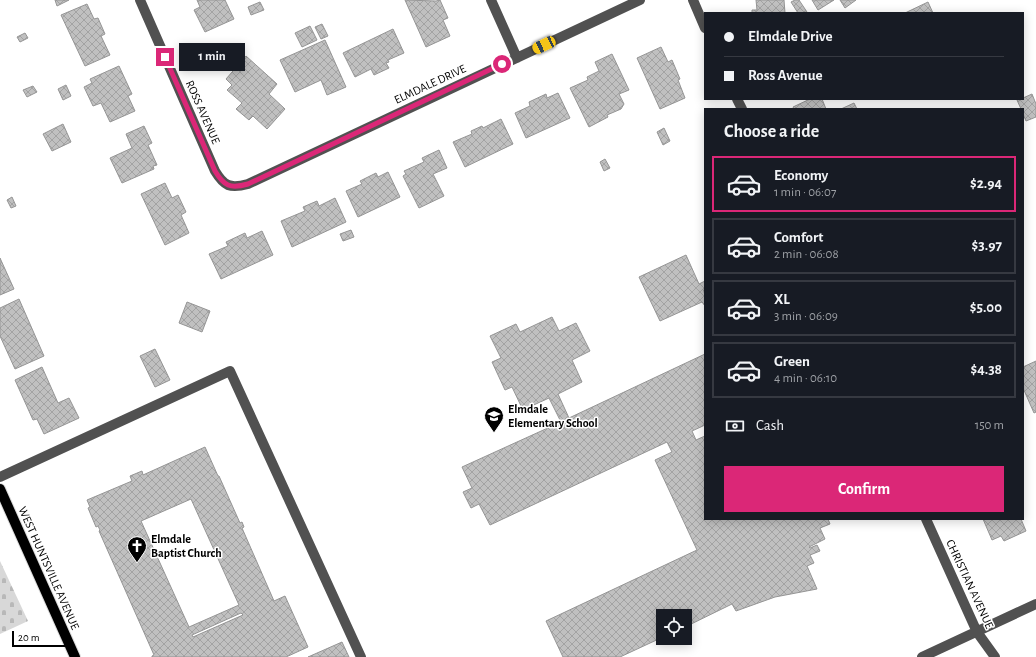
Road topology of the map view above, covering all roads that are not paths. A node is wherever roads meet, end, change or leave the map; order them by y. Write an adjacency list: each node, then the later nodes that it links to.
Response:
1 (140, 0): 7 (street, ROSS AVENUE)
2 (491, 0): 6 (street)
3 (640, 0): 6 (street, ELMDALE DRIVE)
4 (693, 0): 5 (street)
5 (704, 26)
6 (517, 58): 7 (street, ELMDALE DRIVE)
7 (229, 186)
8 (0, 477): 14 (street)
9 (0, 489): 13 (main road, WEST HUNTSVILLE AVENUE)
10 (926, 520): 12 (street, CHRISTIAN AVENUE)
11 (1036, 604): 12 (street)
12 (977, 632): 15 (street); 16 (street, CHRISTIAN AVENUE)
13 (75, 657)
14 (361, 657)
15 (922, 657)
16 (995, 657)

